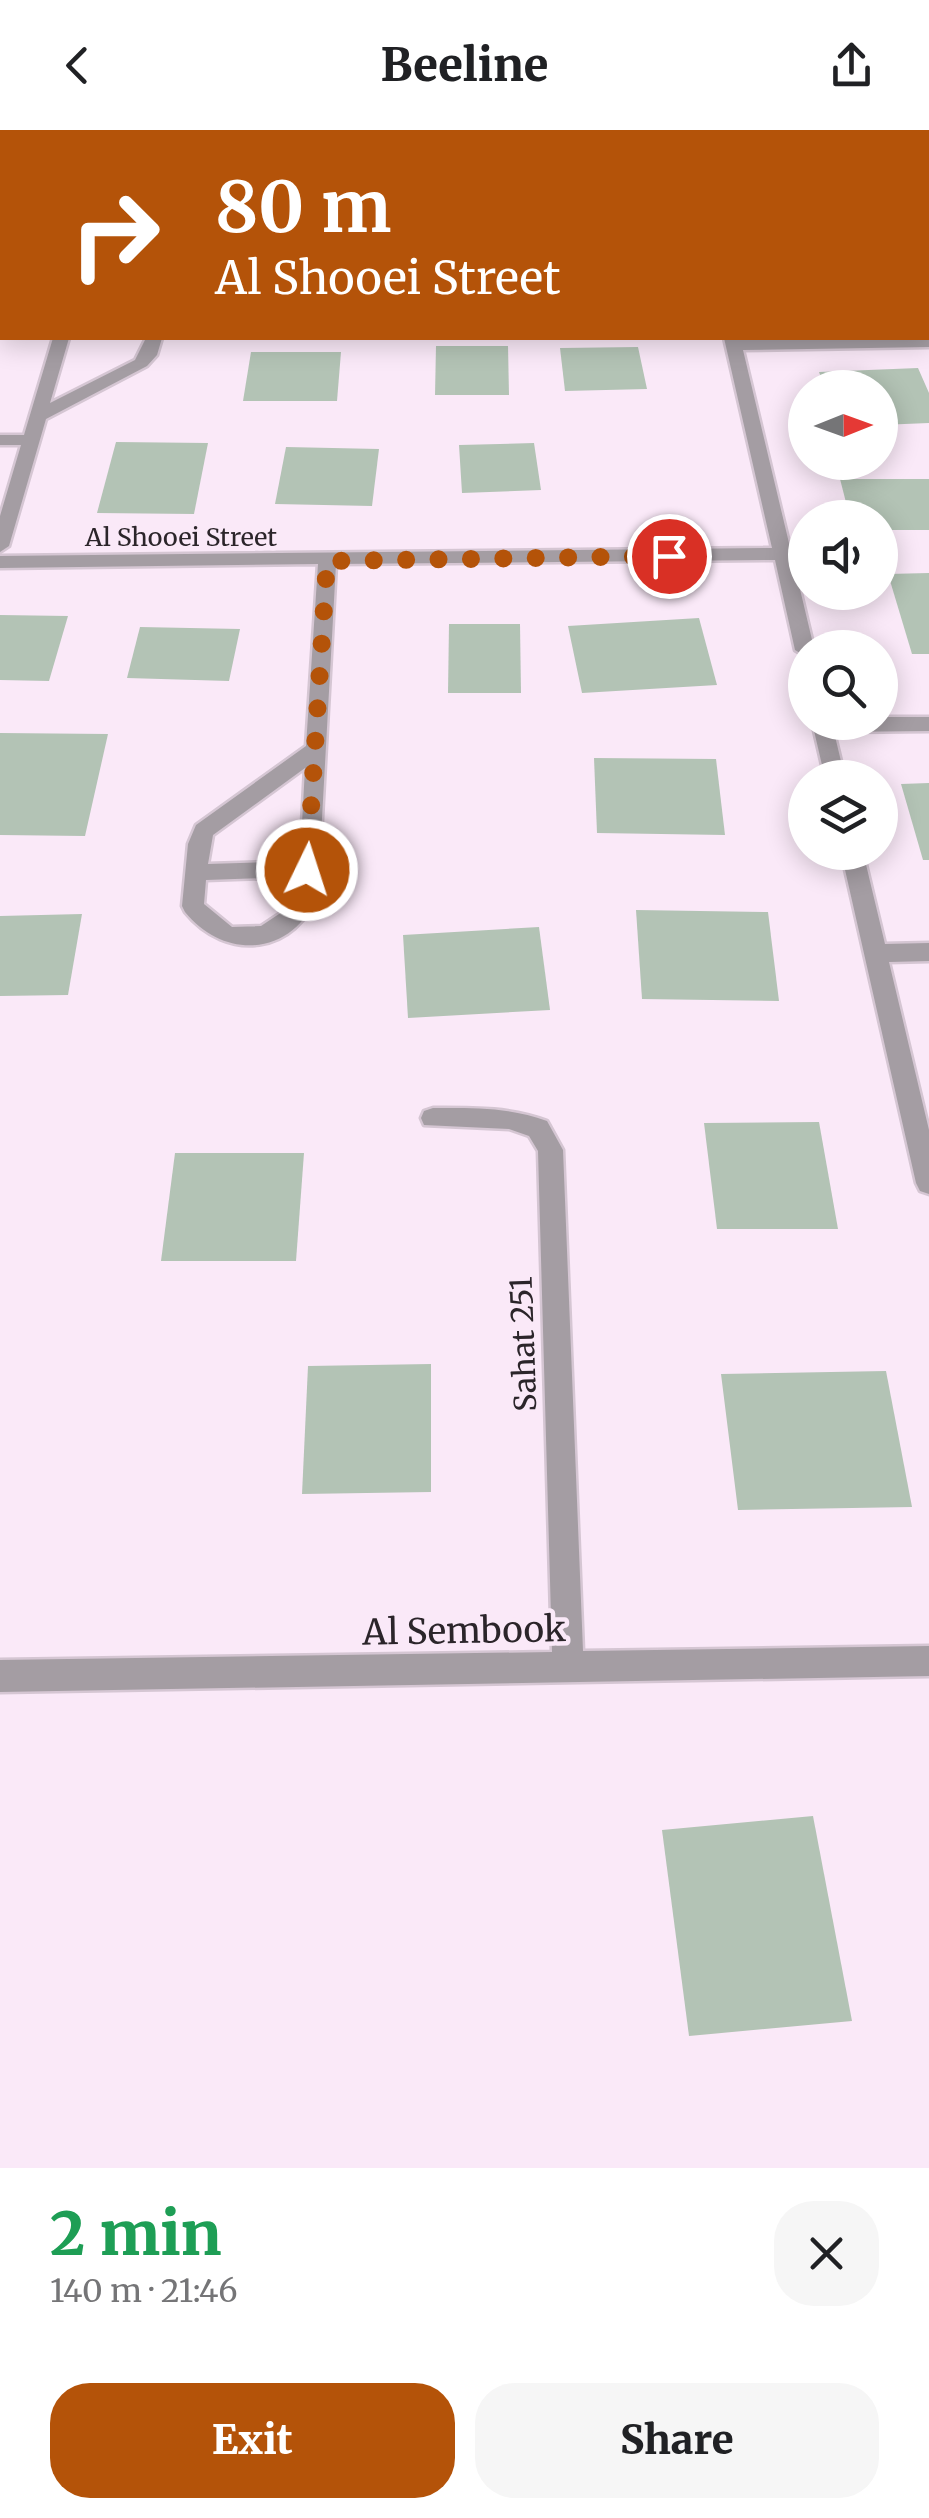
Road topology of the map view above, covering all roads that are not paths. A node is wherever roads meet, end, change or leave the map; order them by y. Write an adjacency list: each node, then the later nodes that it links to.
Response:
1 (60, 340): 5 (street)
2 (153, 340): 5 (street)
3 (733, 341): 4 (street); 9 (street)
4 (929, 342)
5 (38, 416): 7 (street)
6 (0, 440): 7 (street)
7 (31, 440): 8 (street)
8 (0, 546)
9 (783, 554): 10 (street, Al Shooei Street); 12 (street)
10 (327, 561): 11 (street, Al Shooei Street); 15 (street)
11 (0, 562)
12 (800, 630)
13 (898, 724): 14 (street)
14 (929, 724)
15 (316, 749): 16 (street); 18 (street)
16 (307, 870): 18 (street); 18 (street)
17 (856, 870): 20 (street)
18 (196, 872)
19 (929, 952): 20 (street)
20 (875, 953): 22 (street)
21 (433, 1118): 24 (street, Sahat 251)
22 (929, 1184)
23 (929, 1661): 24 (street, Al Sembook)
24 (568, 1667): 25 (street, Al Sembook)
25 (0, 1676)

